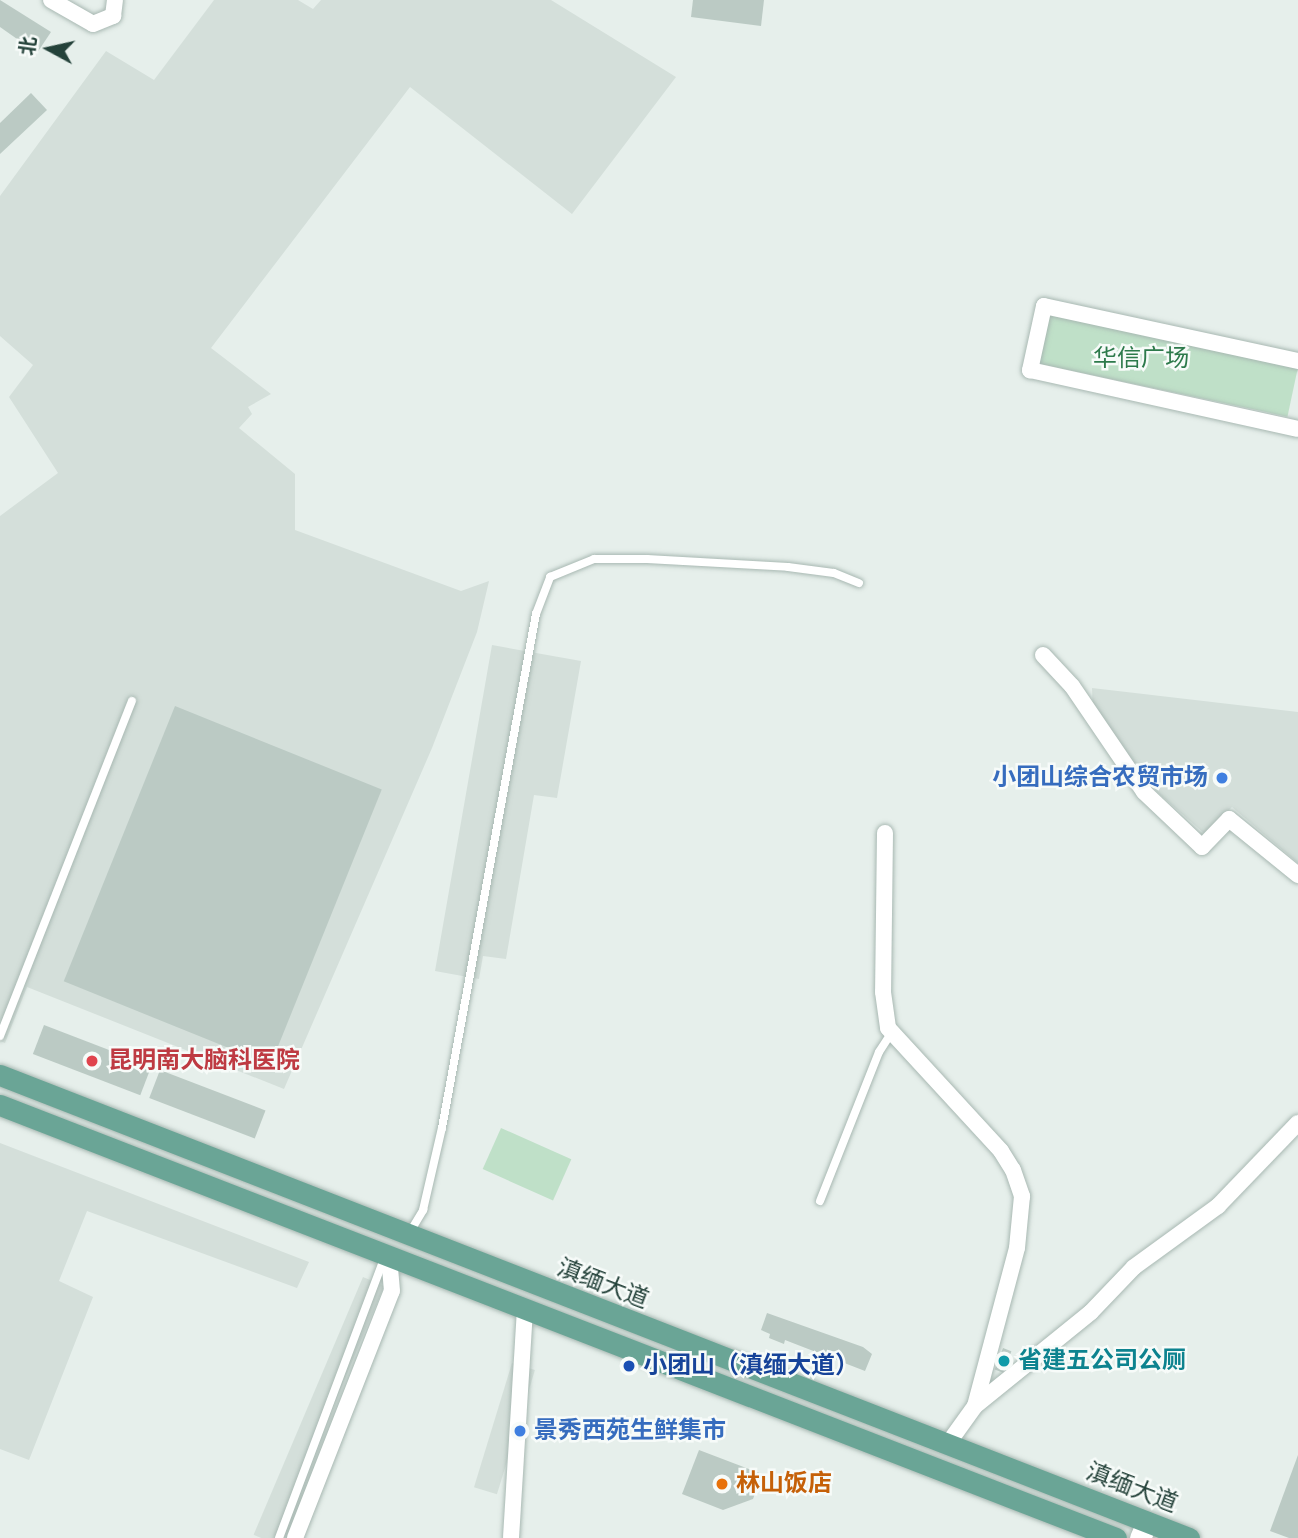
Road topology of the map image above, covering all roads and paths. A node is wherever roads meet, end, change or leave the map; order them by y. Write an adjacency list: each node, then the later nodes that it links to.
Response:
1 (51, 0): 2 (street)
2 (115, 0)
3 (1298, 361): 4 (street)
4 (1298, 429)
5 (859, 583): 16 (lane)
6 (1043, 655): 9 (street)
7 (132, 701): 11 (lane)
8 (885, 833): 10 (street)
9 (1298, 875)
10 (892, 1032): 15 (lane); 19 (street)
11 (0, 1036)
12 (0, 1075): 16 (main road, 滇缅大道)
13 (0, 1105): 17 (main road)
14 (1298, 1123): 19 (street)
15 (820, 1201)
16 (407, 1237): 20 (main road, 滇缅大道)
17 (387, 1257): 18 (main road); 22 (lane); 23 (street)
18 (525, 1310): 24 (street); 25 (main road)
19 (975, 1406): 20 (street)
20 (947, 1445): 21 (main road, 滇缅大道)
21 (1144, 1530): 26 (main road, 滇缅大道)
22 (279, 1538)
23 (295, 1538)
24 (511, 1538)
25 (1116, 1538)
26 (1189, 1538)

